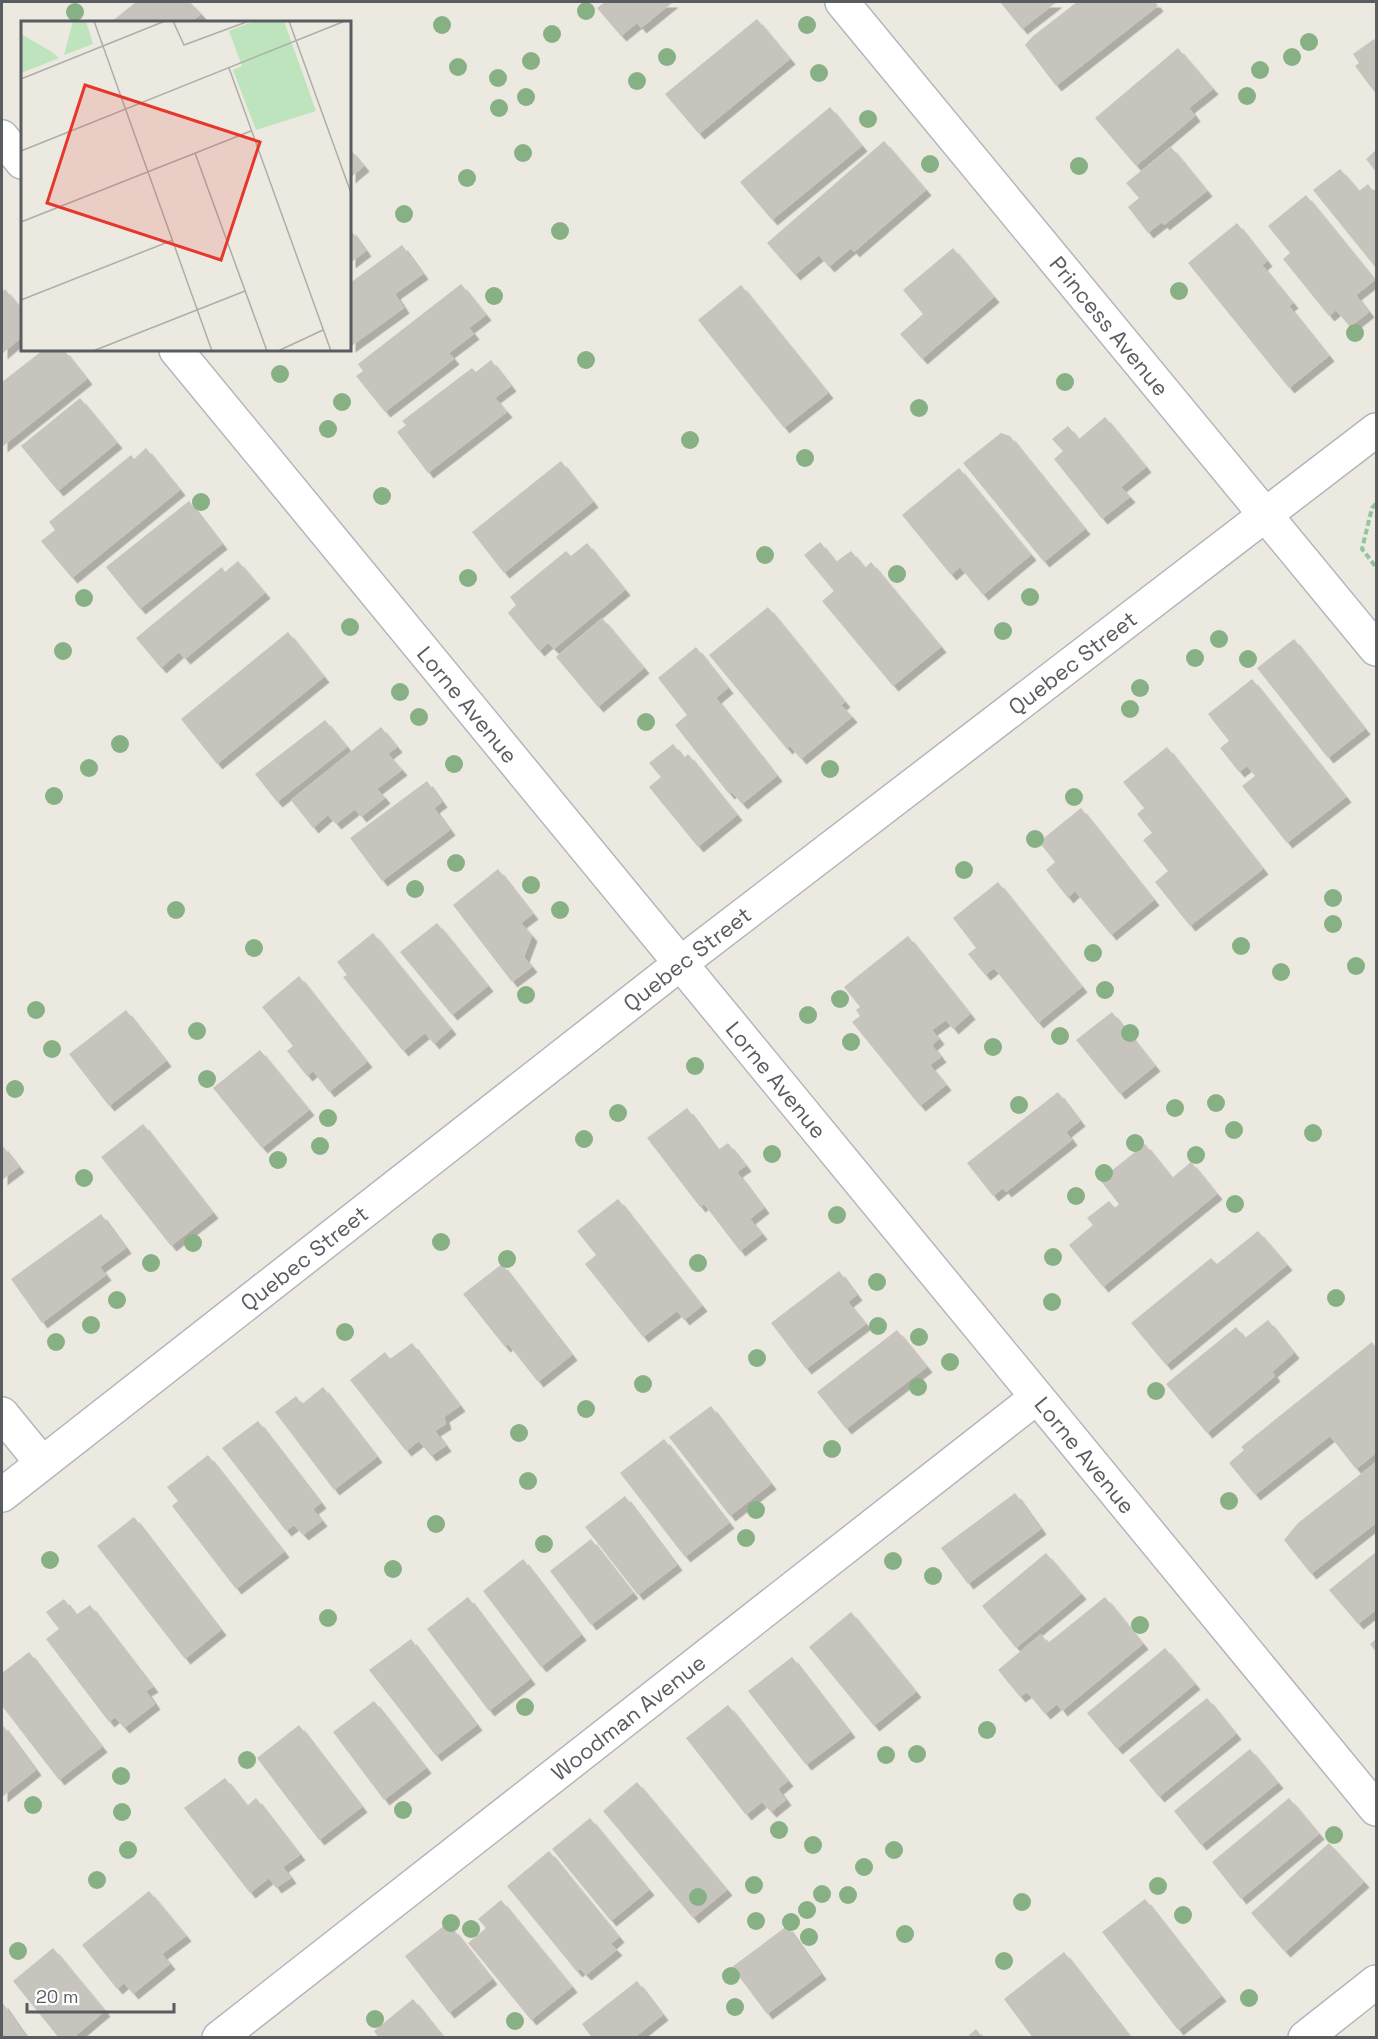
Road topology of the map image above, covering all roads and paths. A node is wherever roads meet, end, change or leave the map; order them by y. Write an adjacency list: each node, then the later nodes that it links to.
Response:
1 (842, 2): 7 (street, Princess Avenue)
2 (2, 137): 3 (street)
3 (21, 161)
4 (177, 351): 10 (street, Lorne Avenue)
5 (1377, 430): 7 (street, Quebec Street)
6 (1377, 504): 8 (path)
7 (1265, 516): 9 (street, Princess Avenue); 10 (street, Quebec Street)
8 (1377, 567)
9 (1377, 649)
10 (681, 963): 11 (street, Lorne Avenue); 13 (street, Quebec Street)
11 (1037, 1397): 15 (street, Lorne Avenue); 17 (street, Woodman Avenue)
12 (2, 1414): 13 (street)
13 (42, 1463): 14 (street, Quebec Street)
14 (2, 1495)
15 (1377, 1809)
16 (1377, 1982): 18 (street)
17 (219, 2037)
18 (1305, 2037)

